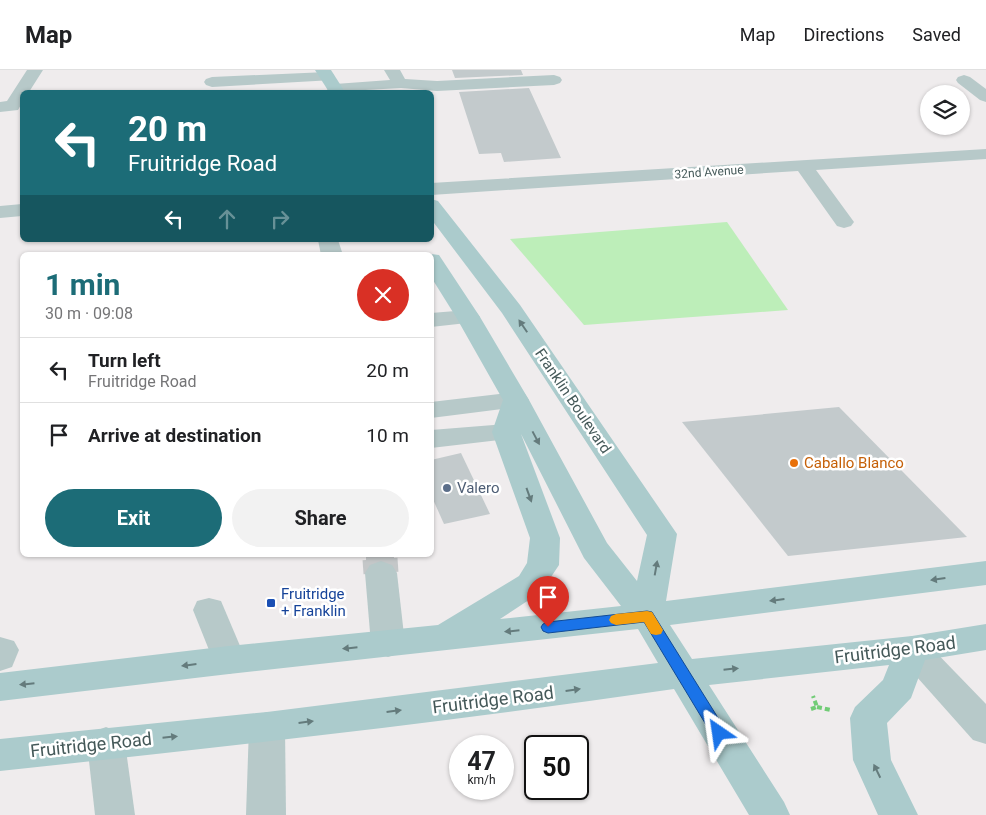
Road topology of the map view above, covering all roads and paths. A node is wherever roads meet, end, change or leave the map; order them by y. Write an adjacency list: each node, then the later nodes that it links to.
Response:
1 (35, 70): 7 (street)
2 (395, 76): 3 (street); 6 (street)
3 (554, 80)
4 (964, 80): 9 (street)
5 (212, 82): 6 (street)
6 (331, 82)
7 (22, 90)
8 (20, 93): 10 (street)
9 (986, 98)
10 (0, 107)
11 (986, 154): 12 (street, 32nd Avenue)
12 (803, 166): 13 (street, 32nd Avenue); 17 (street)
13 (434, 189)
14 (434, 209): 28 (main road, Franklin Boulevard, one-way to 14)
15 (20, 210): 16 (street)
16 (0, 212)
17 (844, 222)
18 (434, 265): 19 (main road)
19 (468, 317): 20 (street); 21 (main road)
20 (434, 320)
21 (516, 400): 22 (street); 23 (main road); 28 (main road, one-way to 28)
22 (434, 410)
23 (506, 432): 24 (street); 30 (main road, one-way to 30)
24 (434, 439)
25 (381, 573): 31 (street)
26 (986, 573): 28 (main road, one-way to 28)
27 (209, 610): 33 (street)
28 (647, 616): 30 (main road, one-way to 30); 34 (main road)
29 (986, 637): 32 (main road, Fruitridge Road)
30 (444, 638): 31 (main road)
31 (388, 644): 33 (main road, one-way to 33)
32 (912, 649): 34 (main road, Fruitridge Road, one-way to 32); 39 (street); 45 (main road, one-way to 32)
33 (229, 660): 35 (main road, one-way to 35)
34 (683, 674): 38 (main road, Fruitridge Road, one-way to 34); 44 (main road)
35 (0, 687)
36 (811, 690): 37 (path)
37 (810, 709)
38 (267, 727): 40 (main road, Fruitridge Road, one-way to 38); 43 (street)
39 (986, 729)
40 (106, 743): 41 (main road, Fruitridge Road); 42 (street)
41 (0, 755)
42 (115, 815)
43 (266, 815)
44 (770, 815)
45 (898, 815)

